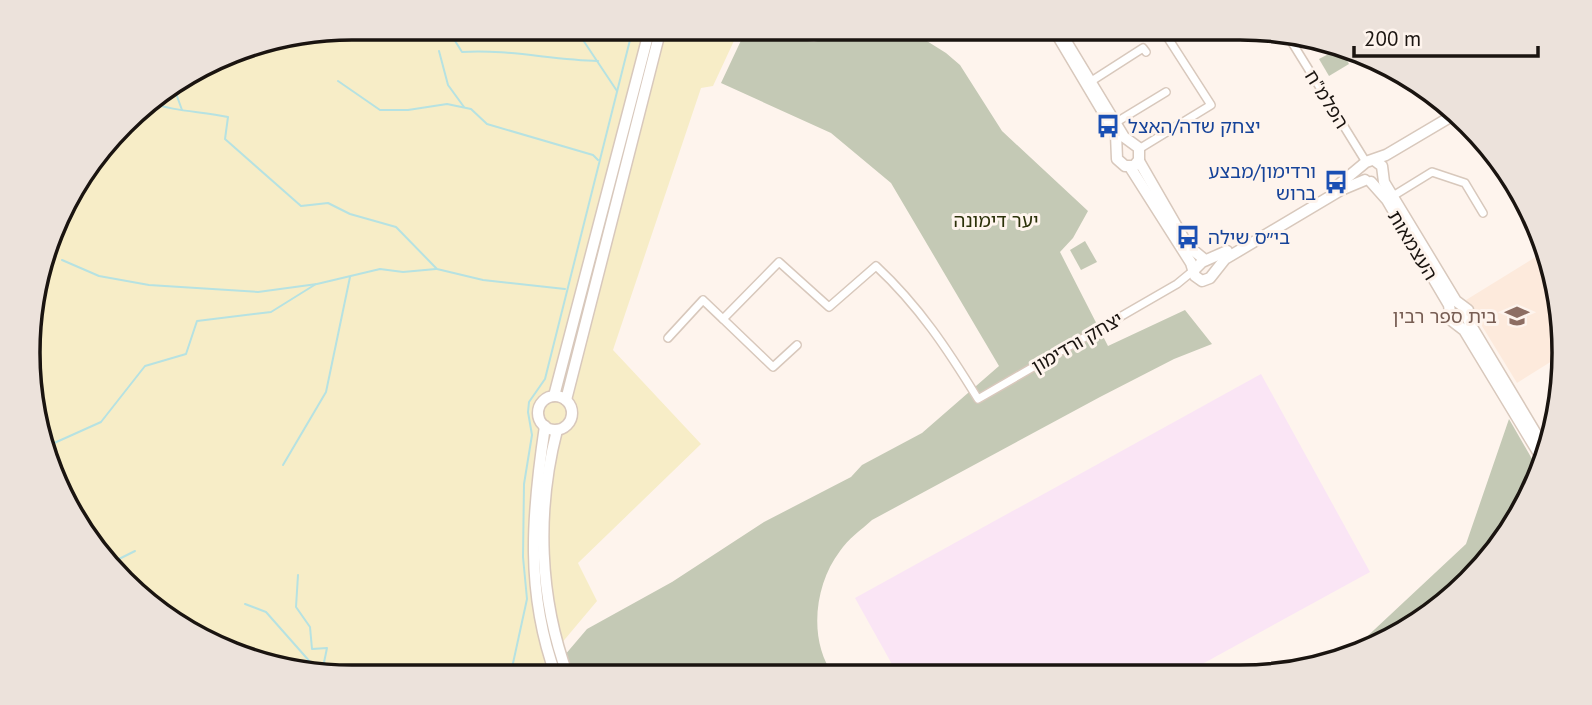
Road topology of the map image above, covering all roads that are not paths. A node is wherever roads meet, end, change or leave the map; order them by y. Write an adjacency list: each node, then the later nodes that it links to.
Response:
1 (647, 40): 29 (street)
2 (658, 40): 30 (street)
3 (1063, 40): 14 (street)
4 (1066, 40): 8 (street)
5 (1169, 40): 15 (street)
6 (1294, 45): 17 (street, הפלמ"ח)
7 (1146, 52): 8 (street)
8 (1090, 82): 11 (street)
9 (1166, 92): 11 (street)
10 (1447, 120): 17 (street)
11 (1115, 123): 13 (street)
12 (1450, 123): 17 (street)
13 (1129, 142): 14 (street); 15 (street)
14 (1119, 147): 16 (street)
15 (1139, 149): 16 (street)
16 (1135, 164): 21 (street); 23 (street)
17 (1373, 167): 18 (street); 18 (street); 19 (street, העצמאות); 21 (street)
18 (1368, 181): 22 (street); 24 (street, העצמאות)
19 (1393, 196): 20 (street); 24 (street, העצמאות)
20 (1482, 213)
21 (1206, 260): 22 (street); 23 (street)
22 (1216, 268): 23 (street)
23 (1195, 272): 25 (street, יצחק ורדימון)
24 (1455, 308): 26 (street); 26 (street)
25 (723, 319): 27 (street); 28 (street)
26 (1463, 322): 33 (street); 34 (street)
27 (668, 338)
28 (797, 345)
29 (554, 396): 30 (street); 31 (street)
30 (566, 400): 32 (street)
31 (544, 426): 32 (street); 35 (street)
32 (556, 430): 36 (street)
33 (1539, 440)
34 (1536, 449)
35 (553, 665)
36 (565, 665)

